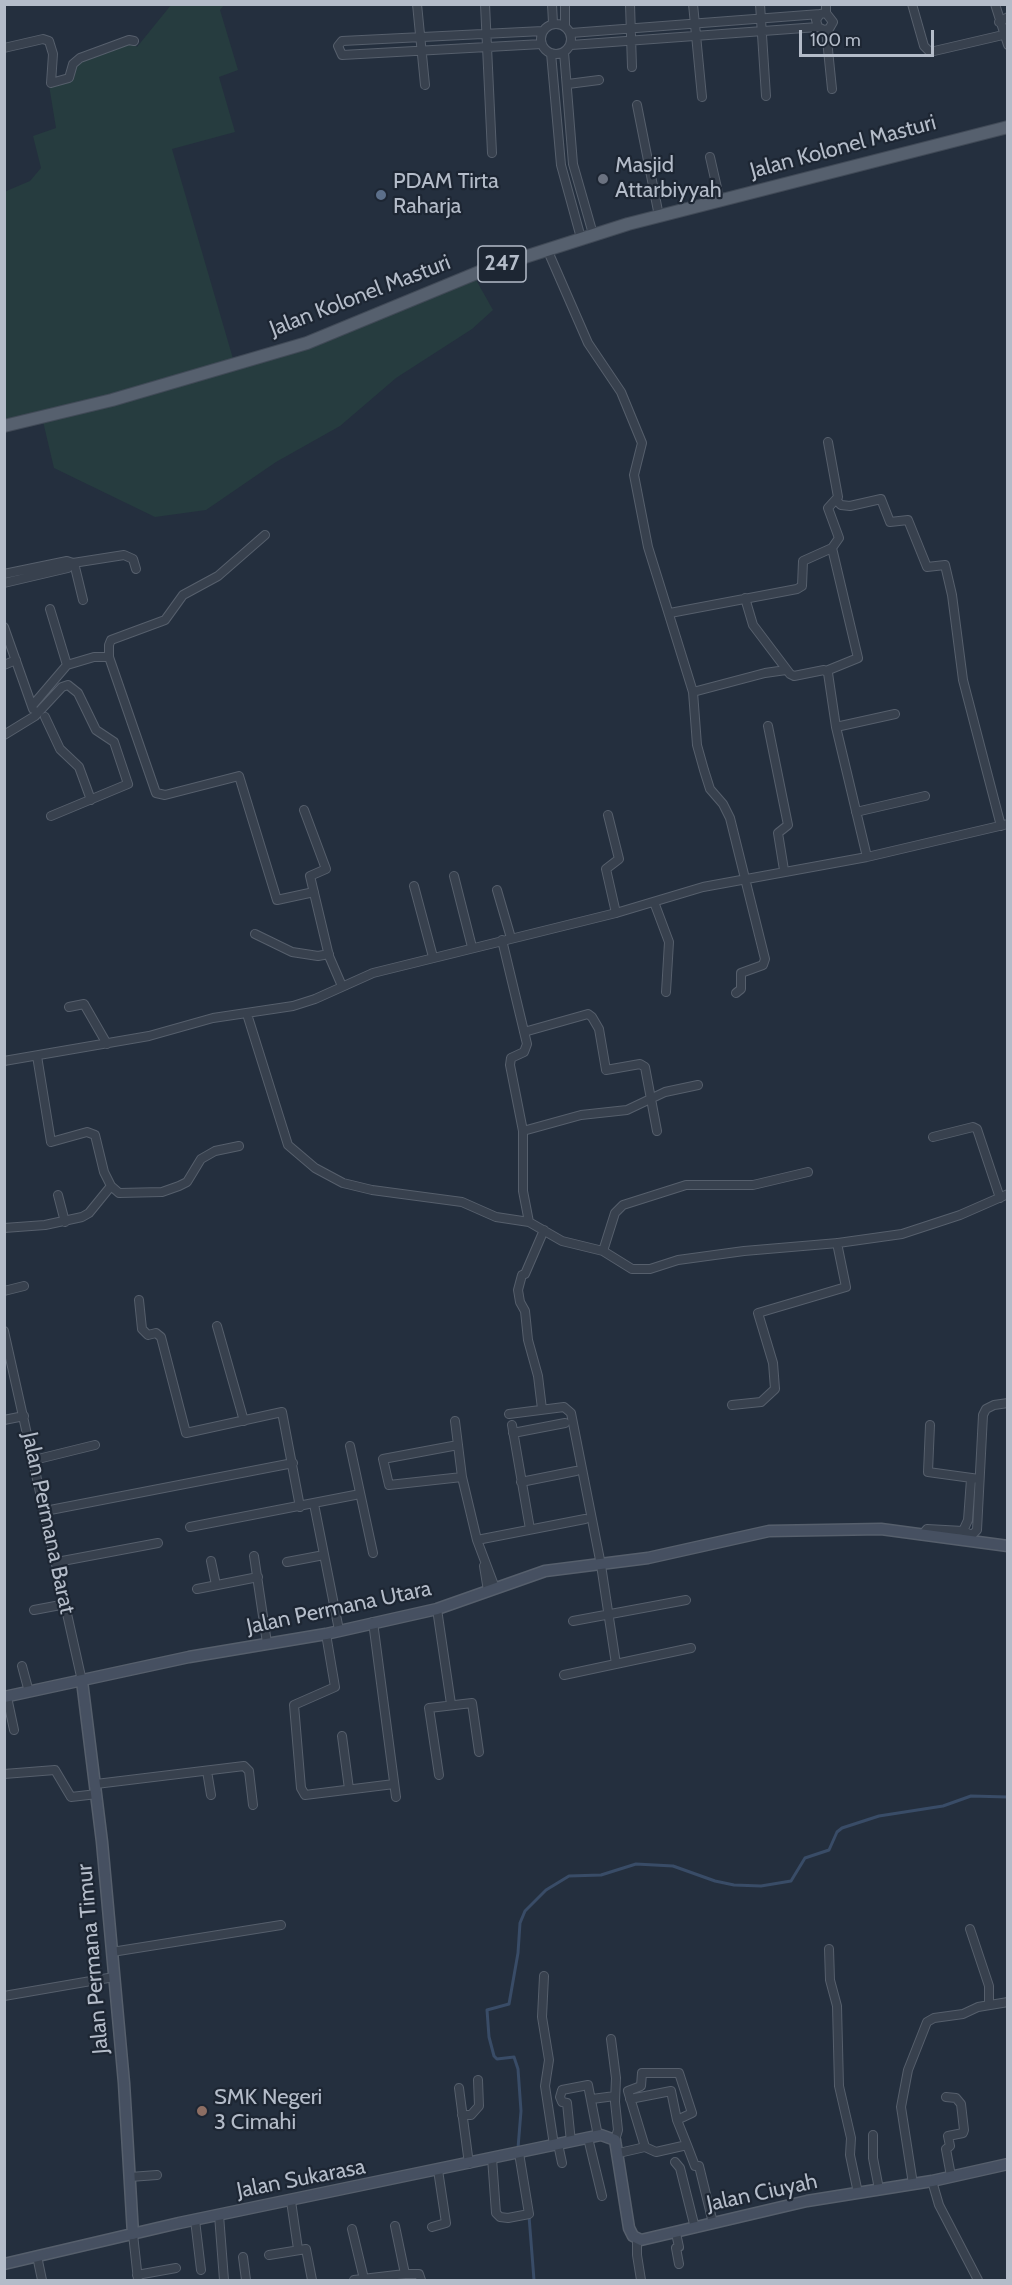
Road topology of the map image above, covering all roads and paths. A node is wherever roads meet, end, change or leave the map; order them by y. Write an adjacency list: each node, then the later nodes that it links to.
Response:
1 (417, 4): 31 (street)
2 (485, 4): 27 (street)
3 (552, 4): 15 (street)
4 (565, 4): 18 (street)
5 (630, 4): 20 (street)
6 (693, 4): 16 (street)
7 (760, 4): 12 (street)
8 (912, 4): 28 (street)
9 (995, 4): 14 (street)
10 (824, 11): 12 (street); 19 (street); 22 (street)
11 (1008, 17): 14 (street)
12 (761, 19): 13 (street); 24 (street)
13 (751, 20): 16 (street); 25 (street)
14 (999, 22): 28 (street)
15 (553, 23): 18 (street); 23 (street)
16 (695, 24): 17 (street); 30 (street)
17 (685, 25): 20 (street); 29 (street)
18 (565, 26): 26 (street)
19 (818, 27): 22 (street); 24 (street)
20 (630, 29): 21 (street); 32 (street)
21 (621, 30): 26 (street); 34 (street)
22 (826, 30): 47 (street)
23 (543, 31): 27 (street); 35 (street)
24 (762, 31): 25 (street); 49 (street)
25 (751, 32): 30 (street)
26 (571, 33): 36 (street)
27 (484, 35): 31 (street); 39 (street)
28 (1003, 35): 37 (street)
29 (686, 36): 30 (street); 32 (street)
30 (696, 36): 48 (street)
31 (422, 37): 40 (street); 40 (street)
32 (631, 40): 34 (street); 43 (street)
33 (134, 41): 38 (street)
34 (621, 41): 36 (street)
35 (542, 44): 39 (street); 42 (street)
36 (571, 45): 41 (street)
37 (1008, 45)
38 (4, 48)
39 (485, 48): 40 (street); 54 (street)
40 (423, 49): 46 (street)
41 (564, 52): 42 (street); 45 (street)
42 (551, 53): 52 (street)
43 (632, 67)
44 (599, 80): 45 (street)
45 (568, 84): 51 (street)
46 (425, 85)
47 (832, 89)
48 (702, 96)
49 (766, 96)
50 (637, 105): 57 (street)
51 (570, 115): 52 (street); 58 (street)
52 (556, 117): 58 (street)
53 (1008, 126): 56 (main road, Jalan Kolonel Masturi / 247)
54 (492, 153)
55 (710, 157): 56 (street)
56 (720, 201): 57 (main road, Jalan Kolonel Masturi / 247)
57 (659, 216): 58 (main road, Jalan Kolonel Masturi / 247)
58 (587, 236): 59 (main road, Jalan Kolonel Masturi / 247)
59 (547, 249): 60 (main road, Jalan Kolonel Masturi / 247); 71 (street)
60 (4, 426)
61 (828, 442): 62 (street)
62 (837, 501): 64 (street); 93 (street)
63 (265, 535): 73 (street)
64 (832, 548): 68 (street); 78 (street)
65 (74, 563): 66 (street); 67 (street); 69 (street)
66 (136, 569)
67 (6, 578)
68 (745, 598): 71 (street); 77 (street)
69 (82, 600)
70 (50, 609): 76 (street)
71 (670, 613): 79 (street)
72 (5, 629): 74 (street)
73 (109, 657): 76 (street); 100 (street)
74 (16, 660): 75 (street); 80 (street)
75 (4, 664)
76 (68, 665): 80 (street)
77 (786, 670): 78 (street); 79 (street)
78 (826, 671): 85 (street)
79 (693, 692): 97 (street)
80 (32, 706): 82 (street)
81 (895, 714): 85 (street)
82 (35, 716): 86 (street); 88 (street)
83 (45, 717): 88 (street)
84 (768, 726): 95 (street)
85 (836, 727): 90 (street)
86 (4, 735)
87 (925, 796): 90 (street)
88 (91, 801): 92 (street)
89 (304, 810): 100 (street)
90 (856, 812): 94 (street)
91 (608, 815): 102 (street)
92 (51, 816)
93 (1005, 825): 94 (street)
94 (867, 857): 95 (street)
95 (784, 870): 97 (street)
96 (454, 876): 105 (street)
97 (747, 878): 101 (street); 110 (street)
98 (414, 886): 107 (street)
99 (497, 890): 104 (street)
100 (314, 892): 106 (street)
101 (654, 902): 102 (street); 109 (street)
102 (616, 913): 104 (street)
103 (255, 934): 106 (street)
104 (507, 939): 105 (street); 113 (street)
105 (472, 947): 107 (street)
106 (329, 954): 108 (street)
107 (433, 957): 108 (street)
108 (342, 986): 112 (street)
109 (666, 992)
110 (736, 993)
111 (69, 1007): 114 (street)
112 (247, 1014): 114 (street); 128 (street)
113 (524, 1032): 118 (street); 119 (street)
114 (107, 1044): 115 (street)
115 (37, 1056): 116 (street); 124 (street)
116 (4, 1061)
117 (698, 1085): 118 (street)
118 (652, 1098): 119 (street); 120 (street)
119 (523, 1131): 128 (street)
120 (657, 1131)
121 (933, 1137): 126 (street)
122 (239, 1146): 124 (street)
123 (808, 1172): 132 (street)
124 (111, 1186): 127 (street)
125 (58, 1195): 127 (street)
126 (1004, 1196): 131 (street)
127 (65, 1221): 129 (street)
128 (529, 1222): 130 (street)
129 (4, 1228)
130 (544, 1230): 132 (street); 141 (street)
131 (837, 1243): 132 (street); 140 (street)
132 (603, 1251)
133 (24, 1286): 134 (street)
134 (4, 1291)
135 (139, 1300): 145 (street)
136 (217, 1326): 145 (street)
137 (4, 1330): 138 (street, Jalan Permana Barat)
138 (9, 1367): 143 (street, Jalan Permana Barat)
139 (1006, 1402): 156 (street)
140 (732, 1405)
141 (542, 1409): 142 (street); 177 (street)
142 (509, 1414)
143 (24, 1416): 144 (street); 152 (street, Jalan Permana Barat)
144 (4, 1420)
145 (244, 1420): 153 (street)
146 (455, 1421): 150 (street)
147 (565, 1423): 157 (street)
148 (930, 1425): 156 (street)
149 (95, 1445): 152 (street)
150 (458, 1445): 155 (street); 155 (street)
151 (350, 1446): 158 (street)
152 (34, 1460): 161 (street, Jalan Permana Barat)
153 (293, 1462): 160 (street); 161 (street)
154 (576, 1471): 157 (street)
155 (462, 1477): 168 (street)
156 (975, 1479): 163 (street)
157 (521, 1482): 165 (street)
158 (360, 1494): 159 (street); 171 (street)
159 (314, 1504): 160 (street); 173 (street)
160 (300, 1507): 164 (street)
161 (45, 1511): 175 (street, Jalan Permana Barat)
162 (585, 1519): 165 (street)
163 (972, 1520): 166 (street); 166 (street)
164 (190, 1527)
165 (530, 1529): 168 (street)
166 (963, 1531): 167 (street)
167 (922, 1535): 170 (street, Jalan Permana Utara); 177 (street, Jalan Permana Utara)
168 (477, 1540): 181 (street)
169 (158, 1543): 175 (street)
170 (1008, 1546)
171 (373, 1552)
172 (254, 1556): 178 (street)
173 (324, 1556): 176 (street); 189 (street)
174 (211, 1561): 179 (street)
175 (57, 1562): 183 (street, Jalan Permana Barat)
176 (287, 1562)
177 (601, 1565): 181 (street, Jalan Permana Utara); 186 (street)
178 (258, 1577): 179 (street); 191 (street)
179 (216, 1586): 180 (street)
180 (197, 1589)
181 (491, 1589): 184 (street, Jalan Permana Utara)
182 (686, 1599): 186 (street)
183 (66, 1604): 185 (street); 196 (street, Jalan Permana Barat)
184 (437, 1609): 188 (street, Jalan Permana Utara); 199 (street)
185 (34, 1610)
186 (608, 1613): 187 (street); 193 (street)
187 (573, 1621)
188 (373, 1622): 189 (street, Jalan Permana Utara); 206 (street)
189 (339, 1630): 190 (street, Jalan Permana Utara)
190 (326, 1634): 191 (street, Jalan Permana Utara); 208 (street)
191 (267, 1643): 196 (street, Jalan Permana Utara)
192 (691, 1648): 193 (street)
193 (616, 1664): 195 (street)
194 (22, 1666): 197 (street)
195 (564, 1675)
196 (82, 1681): 197 (street, Jalan Permana Utara); 207 (street, Jalan Permana Timur)
197 (29, 1692): 198 (street, Jalan Permana Utara)
198 (6, 1697): 200 (street)
199 (451, 1704): 202 (street); 205 (street)
200 (14, 1730)
201 (342, 1736): 208 (street)
202 (479, 1752)
203 (207, 1771): 207 (street); 209 (street); 211 (street)
204 (4, 1774): 207 (street)
205 (439, 1775)
206 (394, 1784): 208 (street); 210 (street)
207 (96, 1789): 215 (street, Jalan Permana Timur)
208 (349, 1789)
209 (211, 1795)
210 (396, 1797)
211 (253, 1805)
212 (281, 1925): 215 (street)
213 (970, 1929): 220 (street)
214 (829, 1949): 250 (street)
215 (112, 1952): 217 (street, Jalan Permana Timur)
216 (544, 1976): 233 (street)
217 (114, 1977): 218 (street); 246 (street, Jalan Permana Timur)
218 (4, 1996)
219 (1008, 2002): 220 (street)
220 (989, 2005): 248 (street)
221 (610, 2039): 224 (street)
222 (478, 2080): 228 (street)
223 (459, 2088): 228 (street)
224 (615, 2096): 226 (street); 231 (street)
225 (946, 2097): 245 (street)
226 (592, 2099): 231 (street); 232 (street)
227 (630, 2099): 229 (street); 229 (street); 235 (street)
228 (462, 2115): 241 (street)
229 (677, 2120): 234 (street)
230 (873, 2135): 249 (street)
231 (602, 2137): 232 (street, Jalan Sukarasa); 237 (street); 251 (street)
232 (571, 2142): 233 (street, Jalan Sukarasa)
233 (556, 2145): 236 (street, Jalan Sukarasa); 240 (street)
234 (687, 2145): 235 (street); 255 (street)
235 (645, 2147): 237 (street)
236 (519, 2153): 238 (street, Jalan Sukarasa); 238 (street)
237 (619, 2153): 262 (street)
238 (492, 2158): 241 (street, Jalan Sukarasa)
239 (675, 2162): 258 (street)
240 (562, 2163)
241 (469, 2164): 243 (street, Jalan Sukarasa)
242 (1008, 2164): 245 (street, Jalan Ciuyah)
243 (438, 2170): 252 (street, Jalan Sukarasa); 257 (street)
244 (157, 2175): 246 (street)
245 (951, 2176): 247 (street, Jalan Ciuyah)
246 (130, 2177): 261 (street, Jalan Permana Timur)
247 (932, 2181): 248 (street, Jalan Ciuyah); 281 (street)
248 (913, 2184): 249 (street, Jalan Ciuyah)
249 (879, 2189): 250 (street, Jalan Ciuyah)
250 (858, 2193): 255 (street, Jalan Ciuyah)
251 (602, 2196)
252 (291, 2201): 253 (street, Jalan Sukarasa); 263 (street)
253 (219, 2215): 254 (street, Jalan Sukarasa); 276 (street)
254 (195, 2220): 261 (street, Jalan Sukarasa); 270 (street)
255 (713, 2223): 258 (street, Jalan Ciuyah)
256 (395, 2226): 271 (street)
257 (432, 2227)
258 (695, 2228): 260 (street, Jalan Ciuyah)
259 (352, 2229): 274 (street)
260 (676, 2233): 262 (street, Jalan Ciuyah); 268 (street)
261 (133, 2234): 265 (street, Jalan Sukarasa); 272 (street)
262 (638, 2239): 280 (street)
263 (298, 2249): 264 (street); 278 (street)
264 (268, 2255)
265 (37, 2256): 267 (street, Jalan Sukarasa); 275 (street)
266 (243, 2257): 277 (street)
267 (4, 2264)
268 (679, 2264)
269 (176, 2268): 272 (street)
270 (201, 2270)
271 (405, 2274): 273 (street); 274 (street)
272 (138, 2278)
273 (421, 2278)
274 (364, 2279): 279 (street)
275 (42, 2280)
276 (224, 2280)
277 (246, 2280)
278 (312, 2280)
279 (354, 2280)
280 (641, 2280)
281 (978, 2280)

